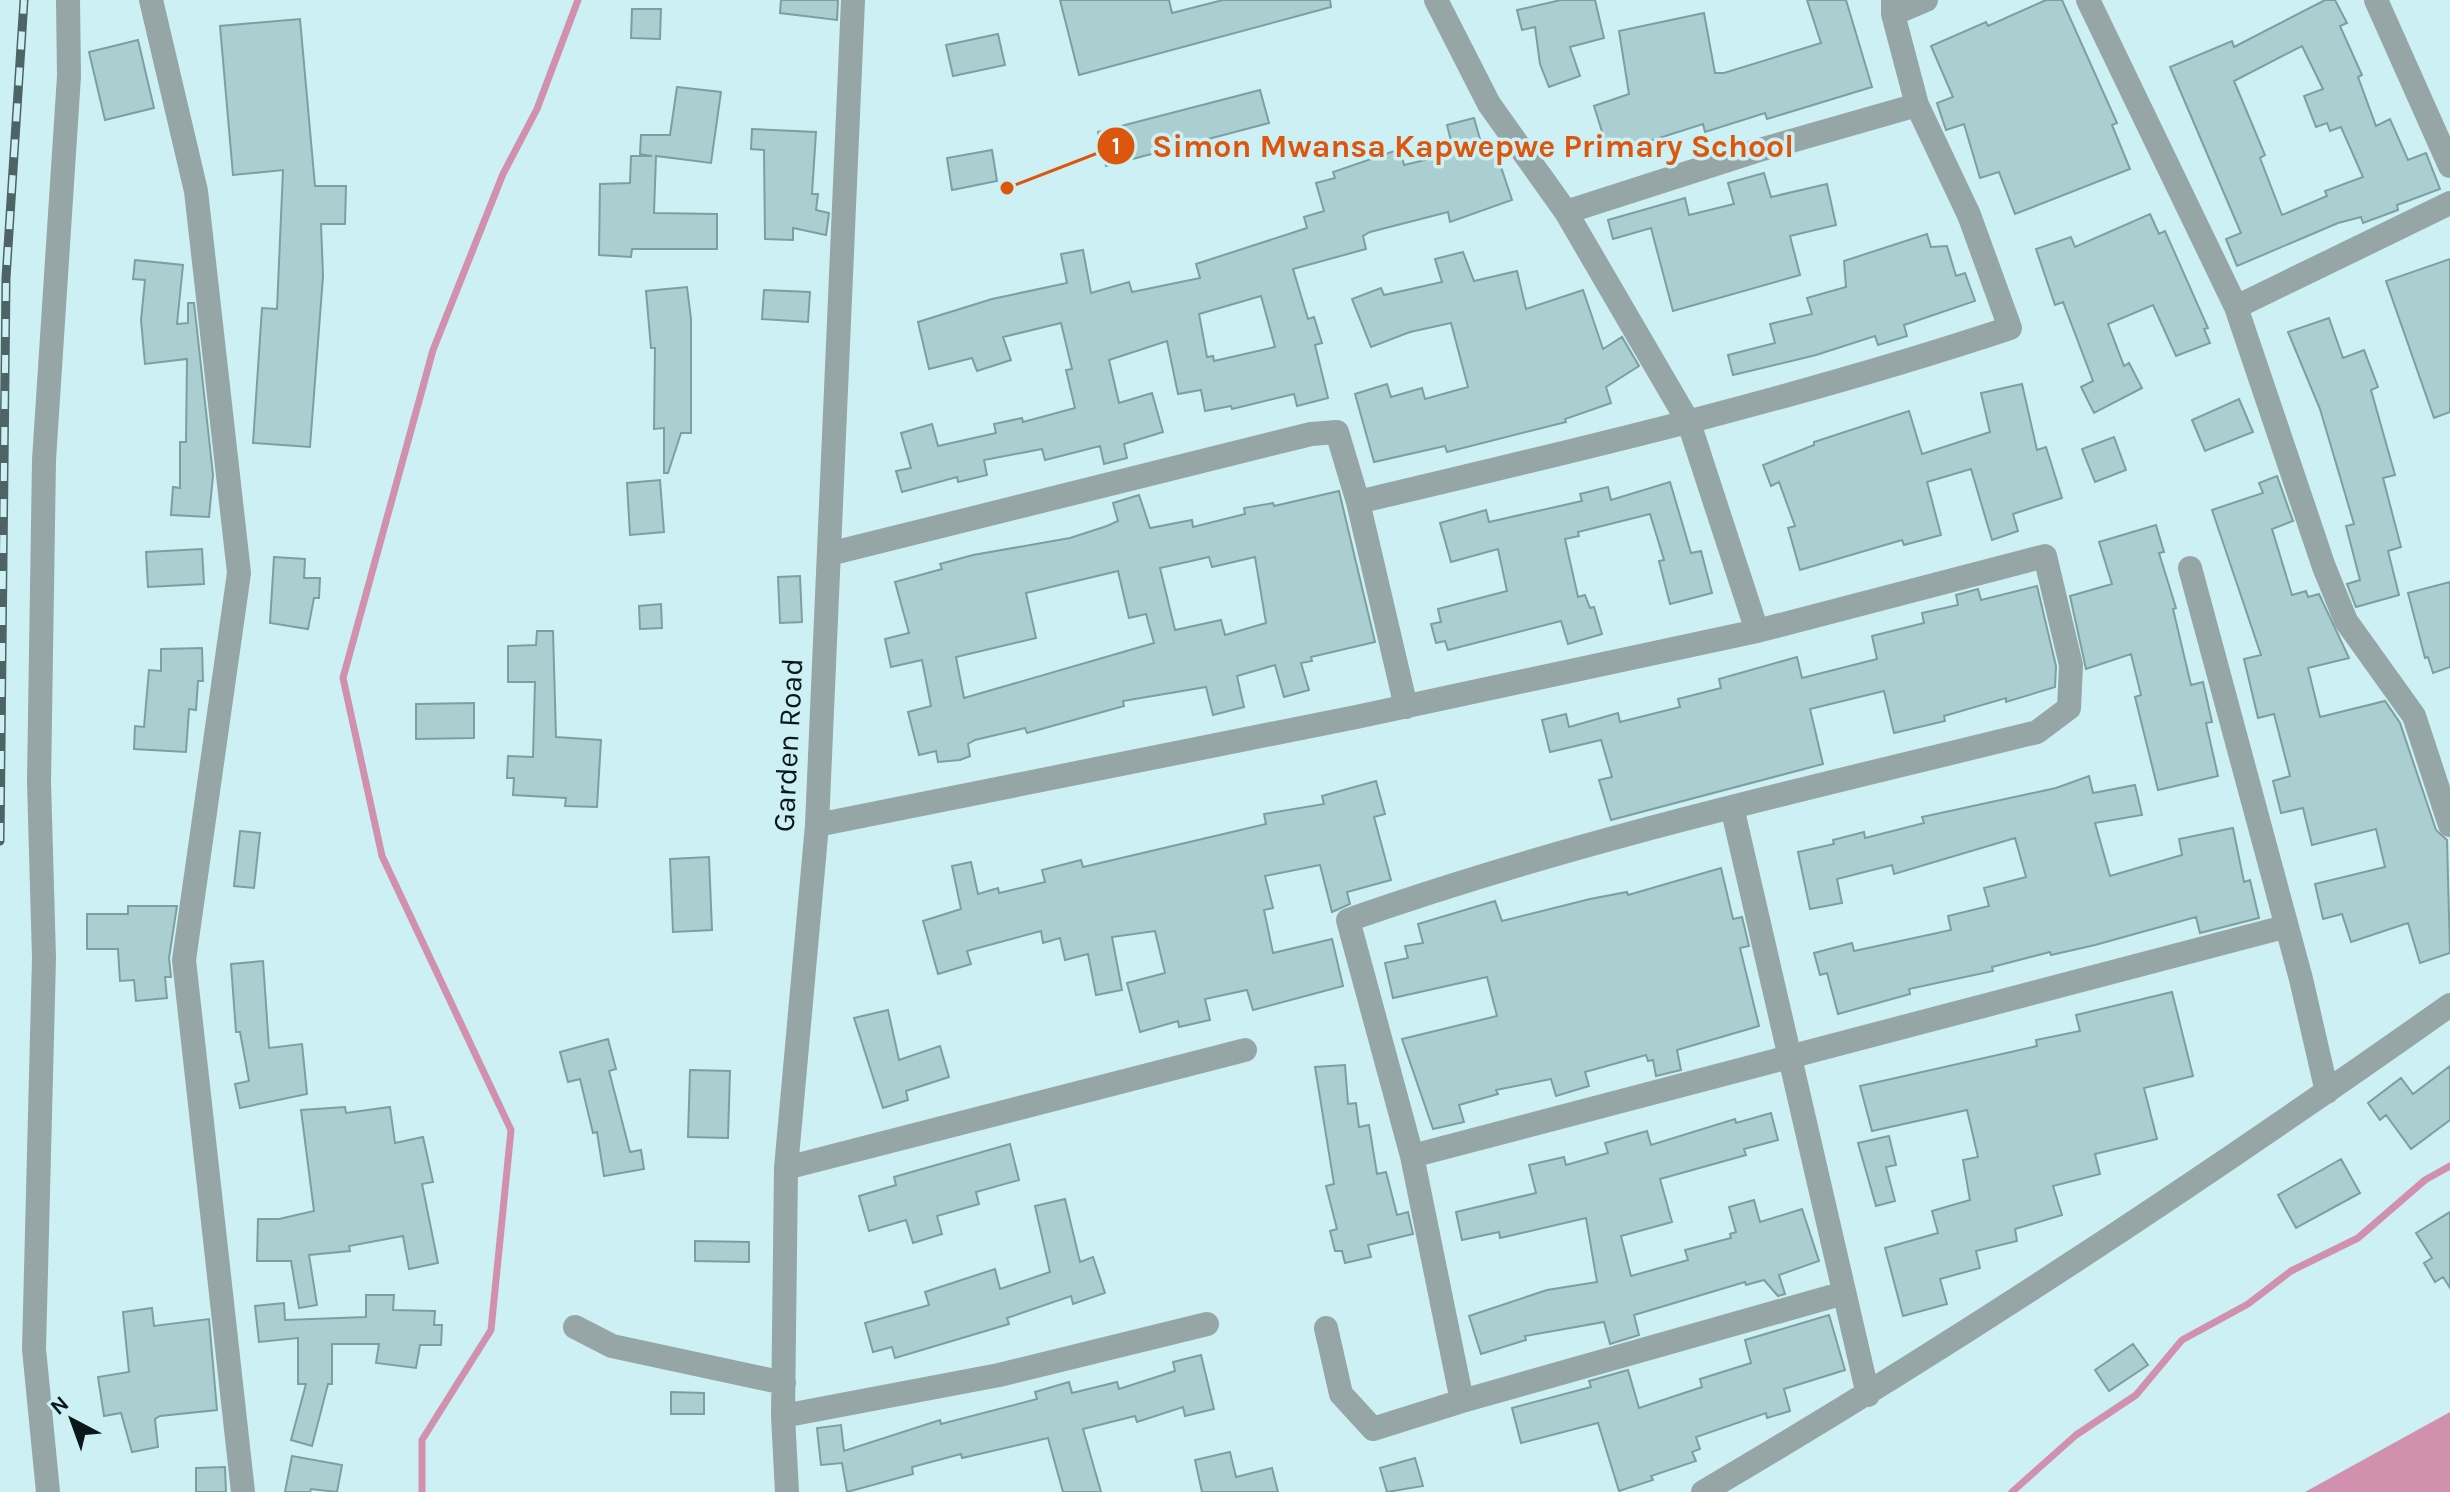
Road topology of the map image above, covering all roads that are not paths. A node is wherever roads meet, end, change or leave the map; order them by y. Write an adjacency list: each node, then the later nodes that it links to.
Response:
1 (68, 0): 38 (street)
2 (151, 0): 39 (street)
3 (853, 0): 16 (street, Garden Road)
4 (1436, 0): 12 (street)
5 (1926, 0): 8 (street)
6 (2088, 0): 13 (street)
7 (2376, 0): 10 (street)
8 (1893, 7): 9 (street)
9 (1917, 105): 12 (street); 14 (street)
10 (2450, 166)
11 (2450, 203): 13 (street)
12 (1566, 212): 14 (street)
13 (2236, 307): 22 (street)
14 (1689, 423): 15 (street); 18 (street)
15 (1358, 502): 16 (street); 19 (street)
16 (829, 554): 21 (street, Garden Road)
17 (2190, 568): 23 (street)
18 (1757, 631): 19 (street); 20 (street)
19 (1406, 707): 21 (street)
20 (1732, 807): 26 (street); 28 (street)
21 (817, 825): 29 (street, Garden Road)
22 (2450, 825)
23 (2284, 927): 26 (street); 27 (street)
24 (2450, 1005): 27 (street)
25 (1245, 1050): 29 (street)
26 (1789, 1056): 28 (street); 30 (street)
27 (2327, 1092): 35 (street)
28 (1412, 1156): 36 (street)
29 (786, 1168): 34 (street, Garden Road)
30 (1844, 1293): 35 (street); 36 (street)
31 (1207, 1324): 37 (street)
32 (575, 1327): 34 (street)
33 (1326, 1328): 36 (street)
34 (784, 1383): 37 (street, Garden Road)
35 (1868, 1395): 41 (street)
36 (1462, 1401)
37 (783, 1416): 40 (street, Garden Road)
38 (48, 1492)
39 (243, 1492)
40 (787, 1492)
41 (1703, 1492)

